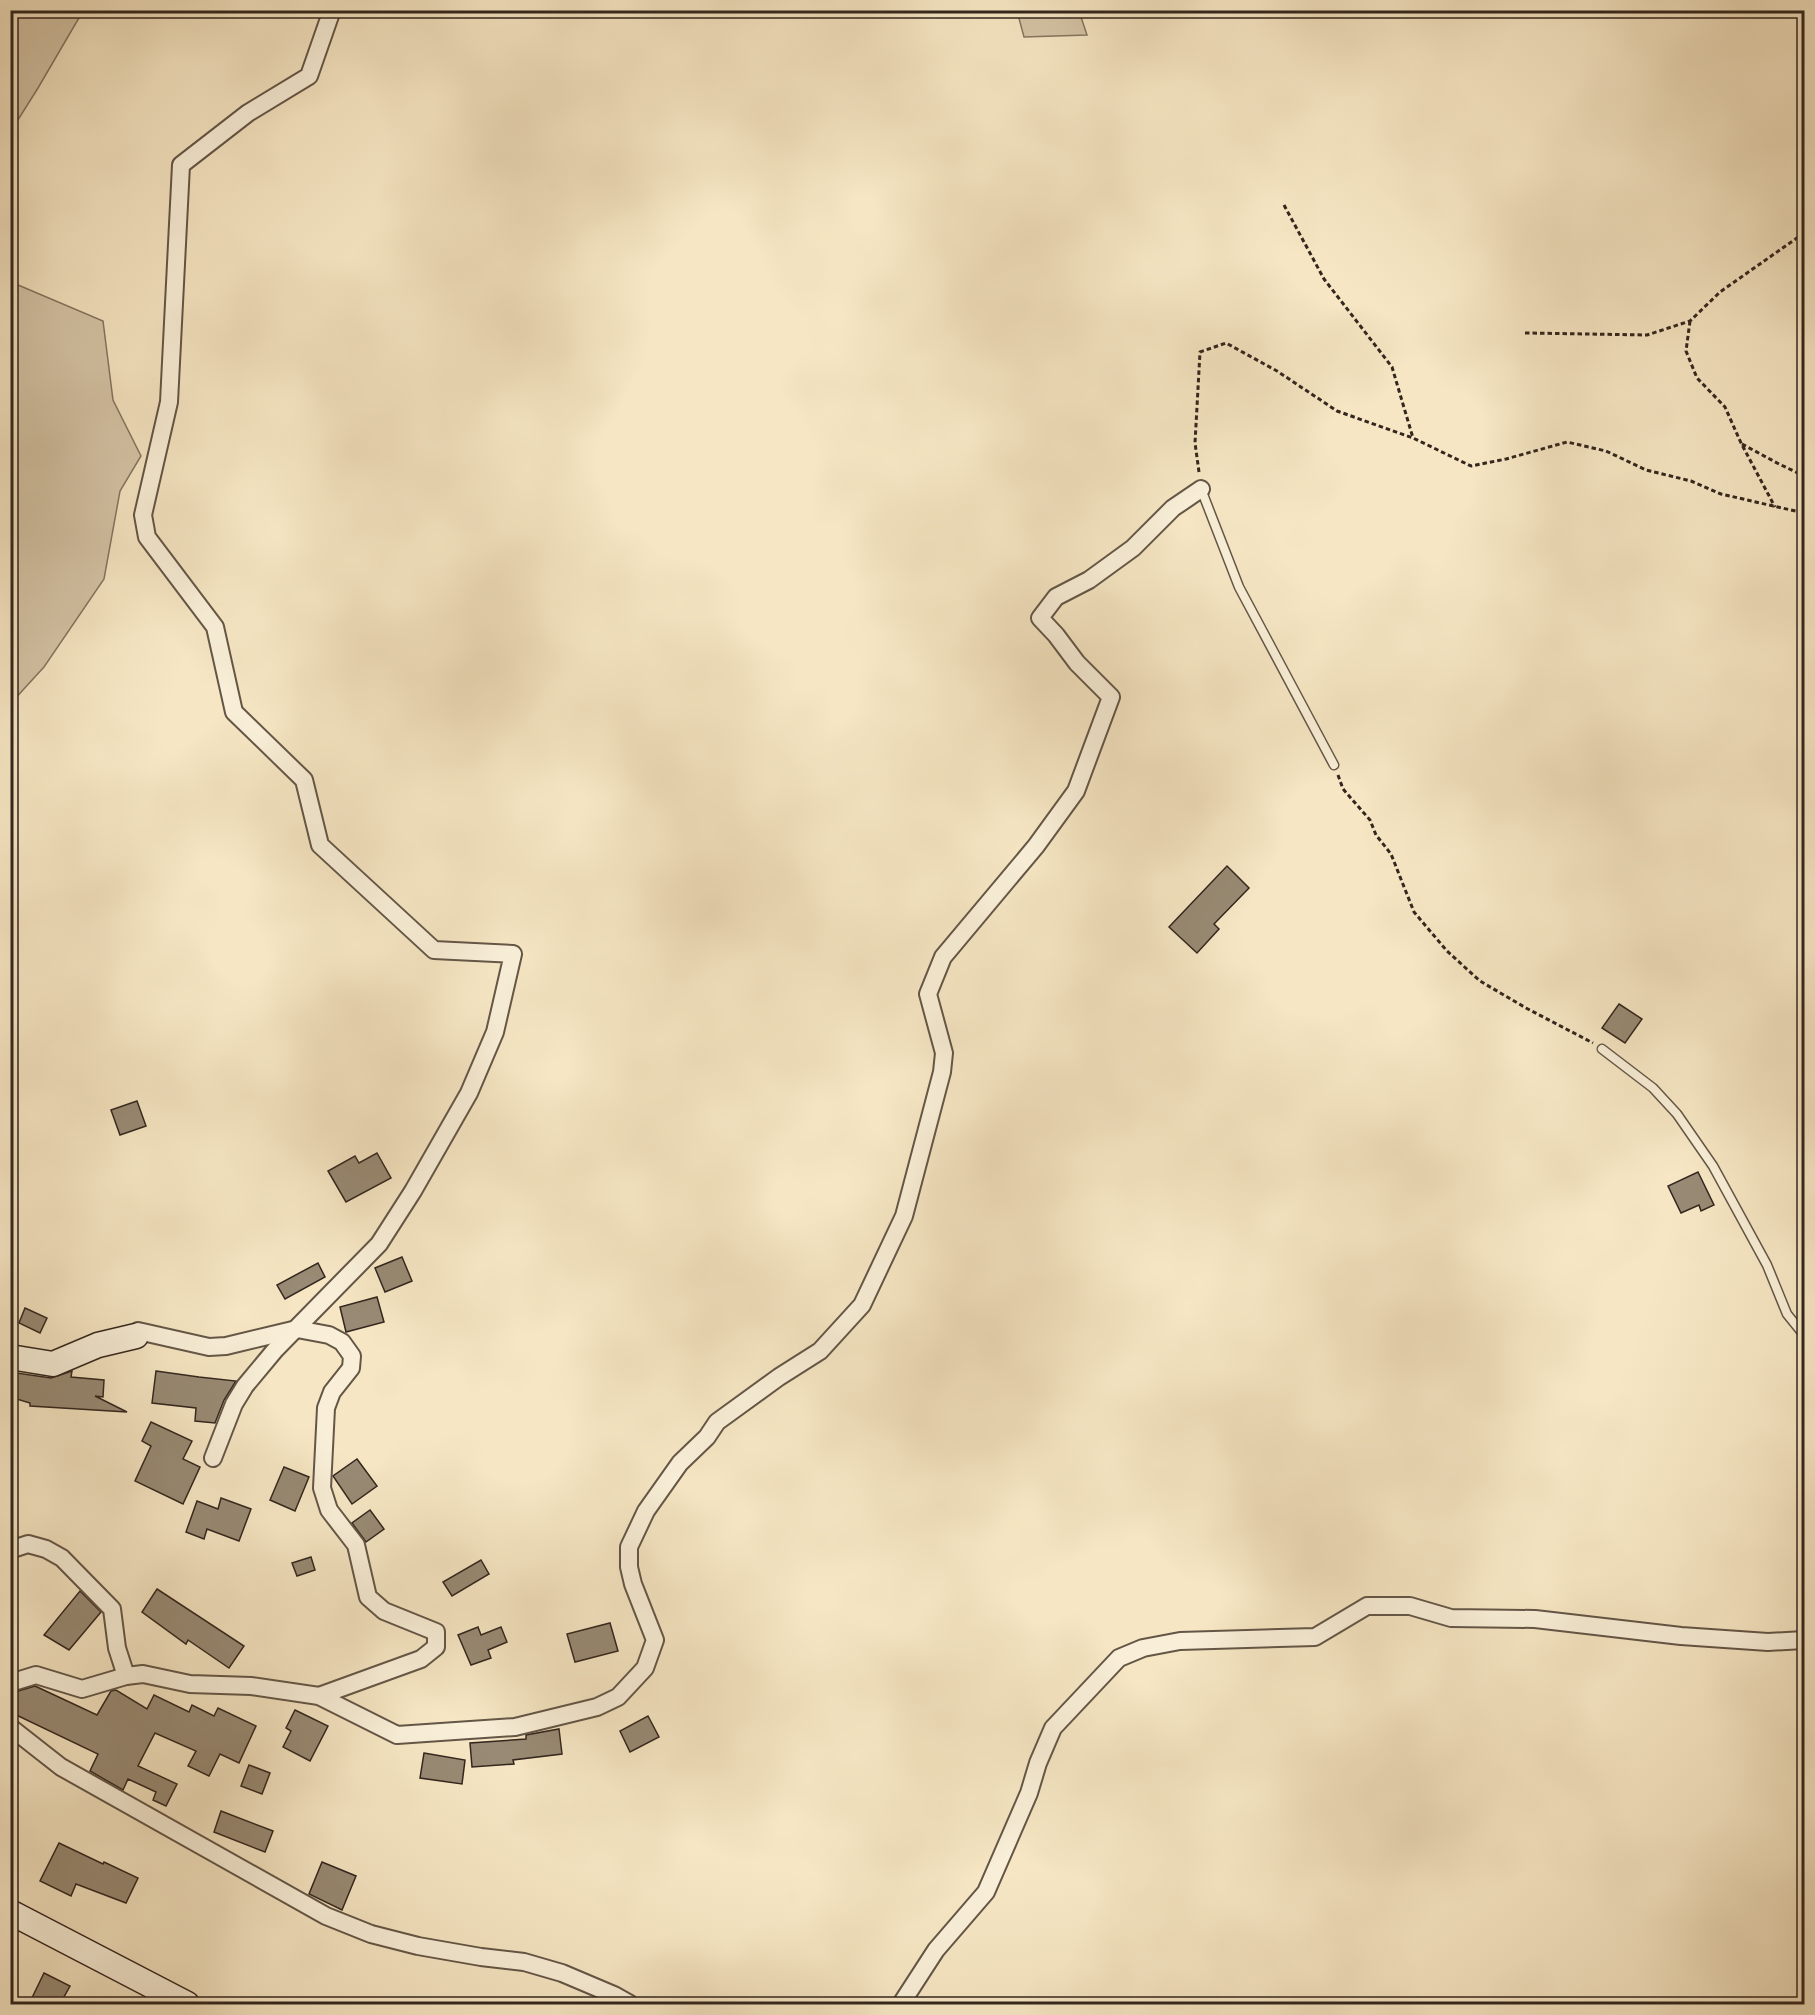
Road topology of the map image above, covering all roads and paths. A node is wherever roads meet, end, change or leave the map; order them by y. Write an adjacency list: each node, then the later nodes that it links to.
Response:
1 (332, 10): 14 (street)
2 (1284, 205): 6 (path)
3 (1804, 233): 4 (path)
4 (1690, 321): 5 (path); 7 (path)
5 (1525, 333)
6 (1413, 438): 9 (path); 10 (path)
7 (1741, 443): 8 (path); 10 (path)
8 (1804, 476)
9 (1201, 489): 12 (lane); 23 (street)
10 (1775, 507): 11 (path)
11 (1804, 513)
12 (1334, 765): 13 (path)
13 (1602, 1049): 15 (lane)
14 (297, 1329): 16 (street); 18 (street); 23 (street)
15 (1804, 1335)
16 (136, 1336): 17 (street)
17 (10, 1357)
18 (213, 1458)
19 (10, 1550): 21 (street)
20 (1804, 1640): 28 (street)
21 (126, 1676): 22 (street); 23 (street)
22 (10, 1683)
23 (320, 1696)
24 (10, 1727): 27 (street)
25 (10, 1912): 26 (street)
26 (188, 2004)
27 (630, 2004)
28 (901, 2004)

